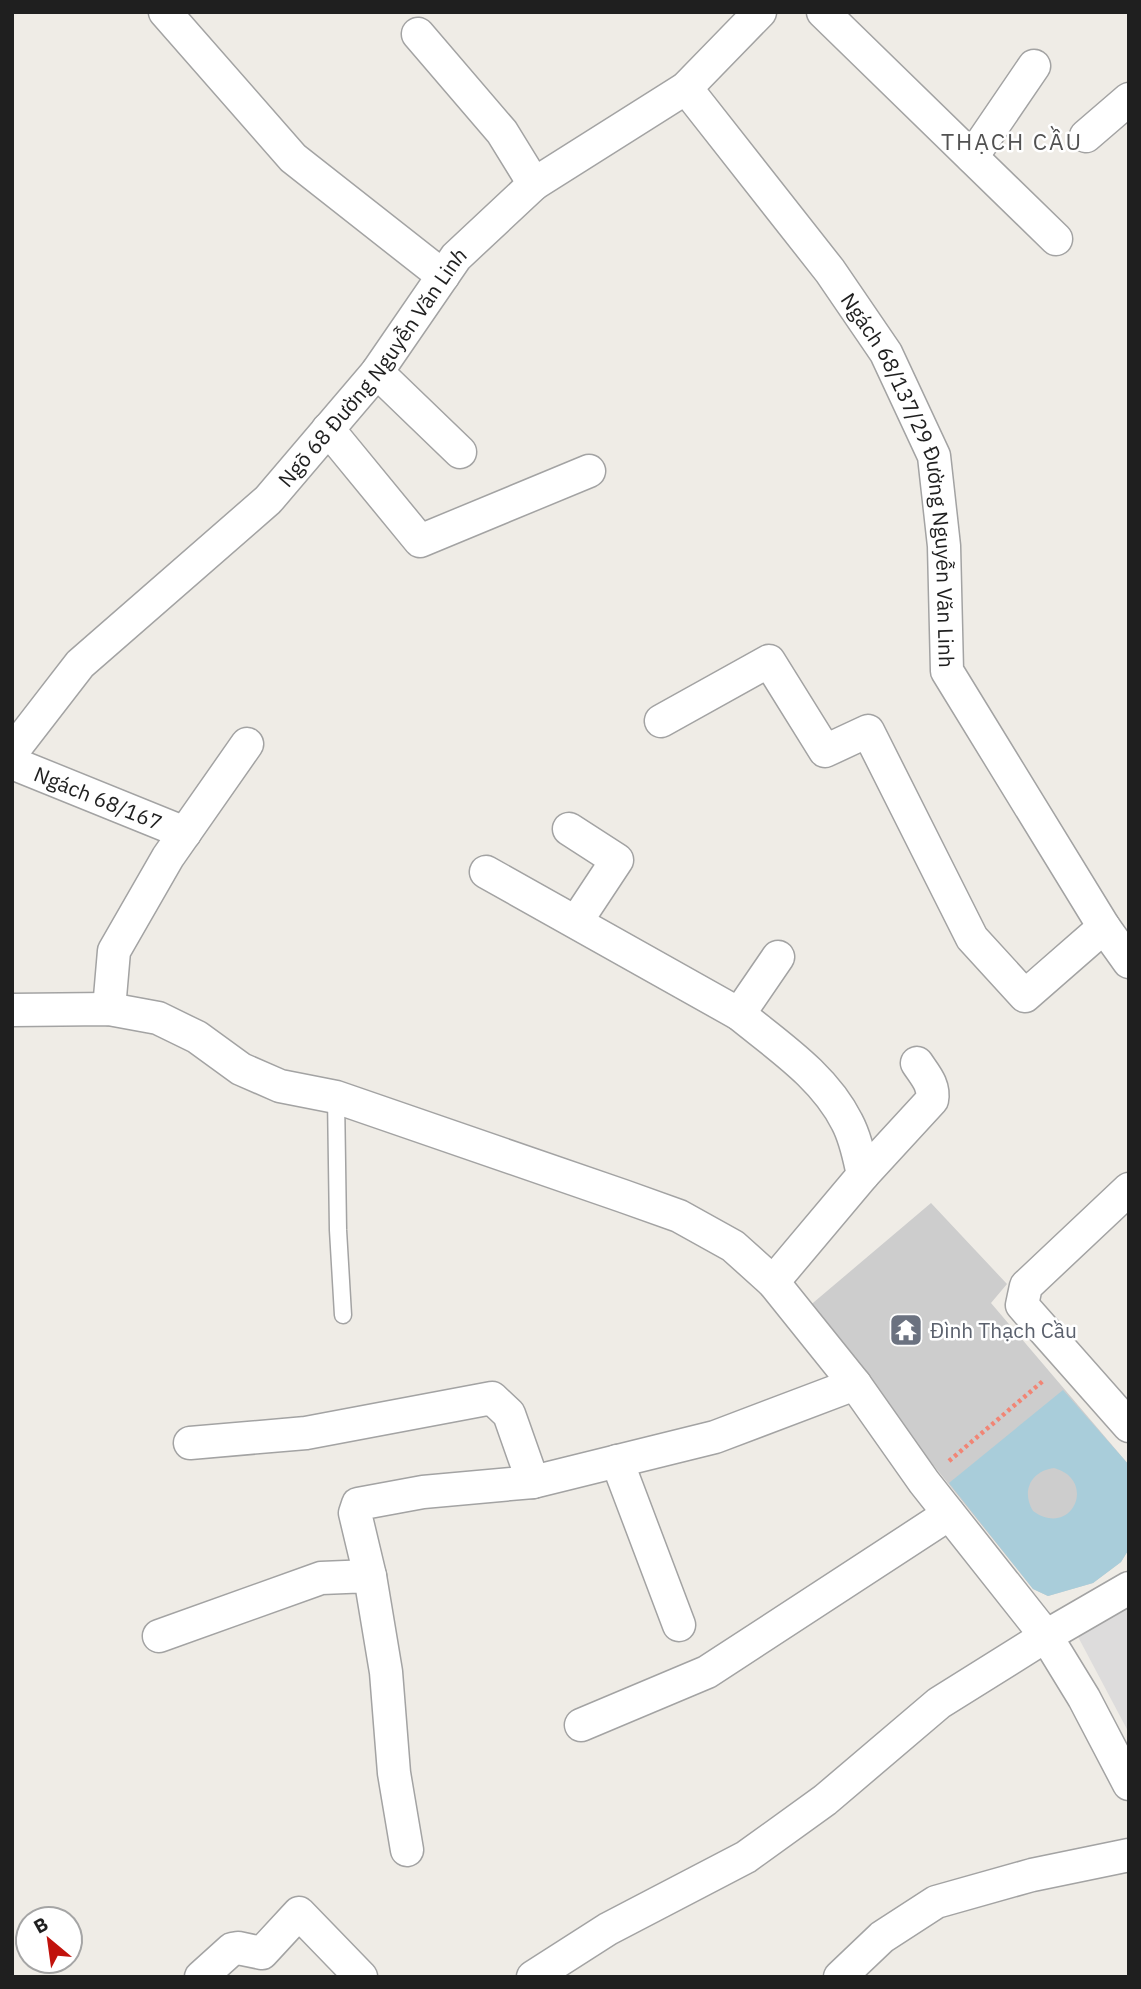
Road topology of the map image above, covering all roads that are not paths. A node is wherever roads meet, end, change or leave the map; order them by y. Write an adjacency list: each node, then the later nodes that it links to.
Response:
1 (165, 12): 12 (street)
2 (760, 12): 6 (street, Ngõ 68 Đường Nguyễn Văn Linh)
3 (823, 12): 9 (street)
4 (418, 34): 10 (street)
5 (1034, 66): 9 (street)
6 (686, 88): 10 (street, Ngõ 68 Đường Nguyễn Văn Linh); 25 (street, Ngách 68/137/29 Đường Nguyễn Văn Linh)
7 (1129, 100): 8 (street)
8 (1086, 136)
9 (972, 157): 11 (street)
10 (534, 184): 12 (street, Ngõ 68 Đường Nguyễn Văn Linh)
11 (1056, 239)
12 (443, 276): 13 (street, Ngõ 68 Đường Nguyễn Văn Linh)
13 (377, 372): 14 (street, Ngõ 68 Đường Nguyễn Văn Linh); 15 (street)
14 (328, 429): 16 (street); 19 (street, Ngõ 68 Đường Nguyễn Văn Linh)
15 (460, 452)
16 (589, 471)
17 (661, 721): 25 (street)
18 (247, 744): 22 (street)
19 (12, 752)
20 (12, 763): 22 (street, Ngách 68/167)
21 (569, 829): 24 (street)
22 (185, 833): 28 (street)
23 (486, 872): 24 (street)
24 (576, 922): 30 (street)
25 (1104, 927): 27 (street, Ngách 68/137/29 Đường Nguyễn Văn Linh)
26 (778, 957): 30 (street)
27 (1129, 962)
28 (109, 1009): 29 (street); 32 (street)
29 (12, 1010)
30 (739, 1014): 33 (street)
31 (917, 1063): 33 (street)
32 (336, 1097): 35 (street); 36 (lane)
33 (863, 1175): 35 (street)
34 (1129, 1189): 38 (street)
35 (773, 1282): 37 (street)
36 (343, 1315)
37 (855, 1384): 40 (street); 42 (street)
38 (1129, 1426)
39 (190, 1443): 41 (street)
40 (617, 1461): 41 (street); 45 (street)
41 (533, 1482): 43 (street)
42 (948, 1514): 47 (street); 48 (street)
43 (370, 1576): 46 (street); 50 (street)
44 (1129, 1588): 47 (street)
45 (679, 1625)
46 (159, 1636)
47 (1046, 1636): 49 (street); 54 (street)
48 (581, 1725)
49 (1129, 1784)
50 (407, 1850)
51 (1129, 1855): 55 (street)
52 (201, 1977): 53 (street)
53 (361, 1977)
54 (533, 1977)
55 (840, 1977)

